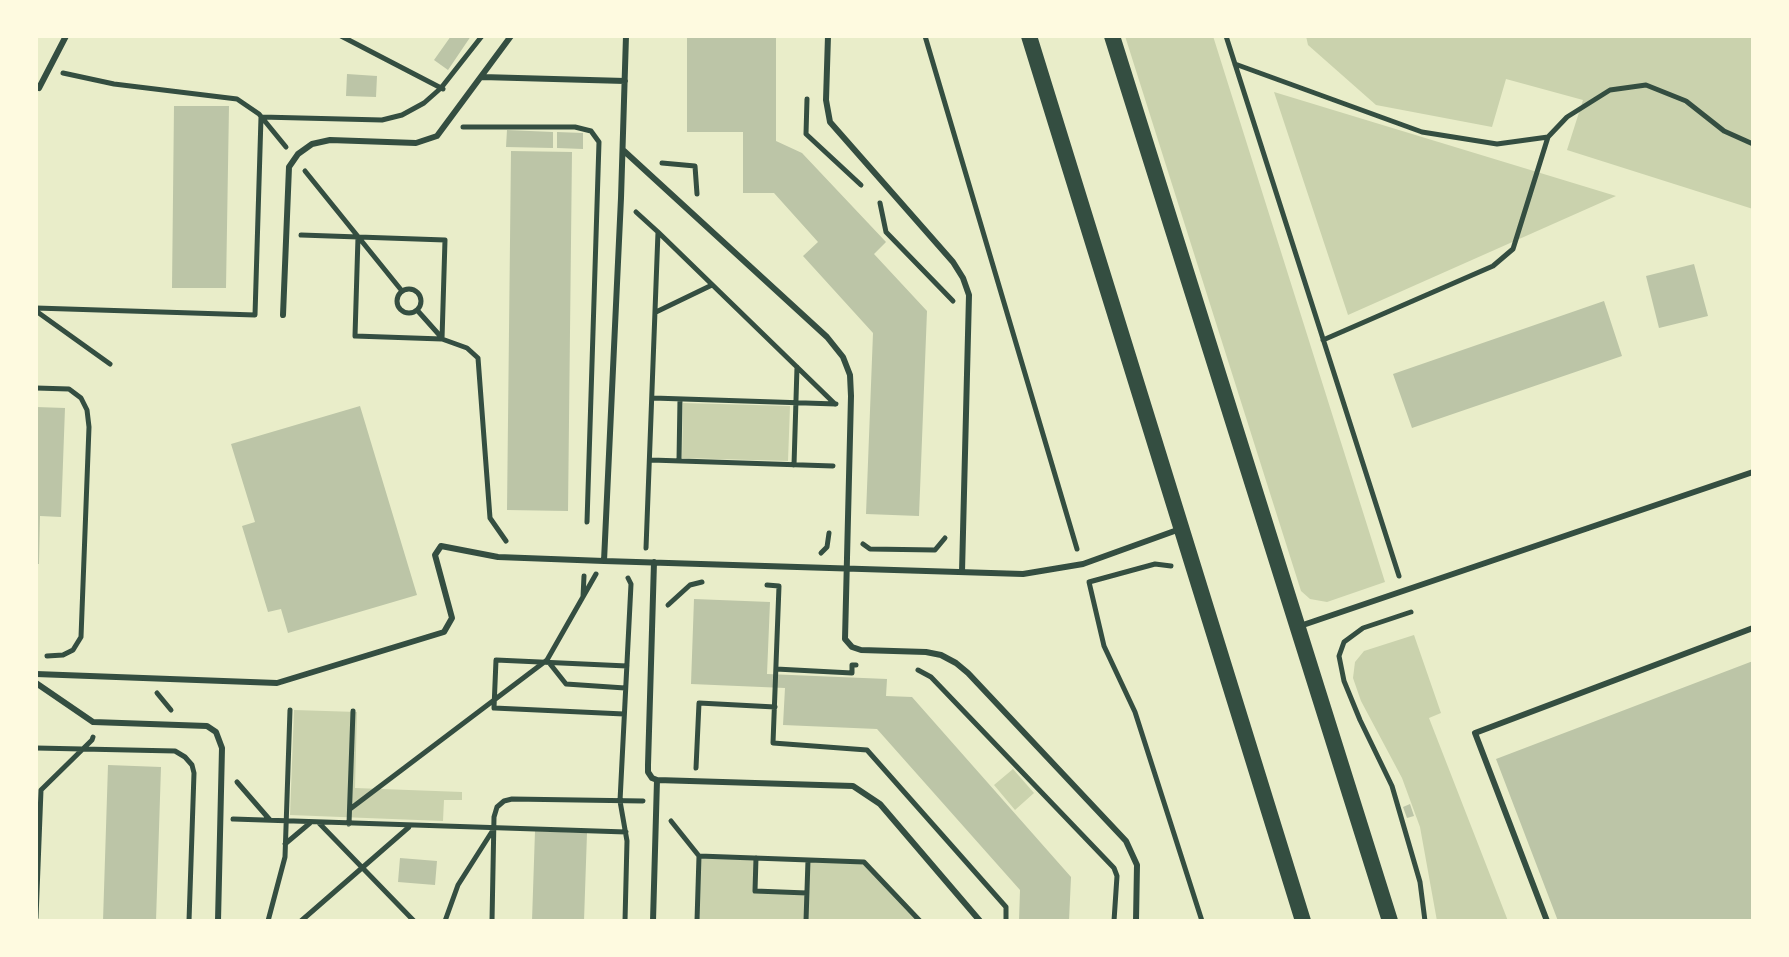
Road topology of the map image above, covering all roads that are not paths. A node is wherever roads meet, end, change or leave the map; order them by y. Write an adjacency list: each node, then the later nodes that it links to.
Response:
1 (66, 36): 9 (lane)
2 (511, 36): 7 (lane)
3 (626, 36): 8 (lane)
4 (828, 36): 17 (lane)
5 (1029, 36): 13 (main road)
6 (1112, 36): 18 (main road)
7 (482, 77): 8 (lane); 11 (lane)
8 (625, 81): 10 (lane)
9 (39, 88)
10 (623, 150): 14 (lane); 16 (lane)
11 (283, 315)
12 (1753, 472): 18 (lane)
13 (1180, 529): 17 (lane); 27 (main road)
14 (604, 561): 15 (lane); 20 (lane)
15 (654, 562): 16 (lane); 22 (lane)
16 (846, 568): 17 (lane); 26 (lane)
17 (962, 572)
18 (1297, 627): 28 (main road)
19 (1753, 628): 29 (lane)
20 (36, 674)
21 (36, 683): 23 (lane)
22 (657, 780): 24 (lane); 25 (lane)
23 (218, 921)
24 (653, 921)
25 (980, 921)
26 (1136, 921)
27 (1303, 921)
28 (1390, 921)
29 (1547, 921)

